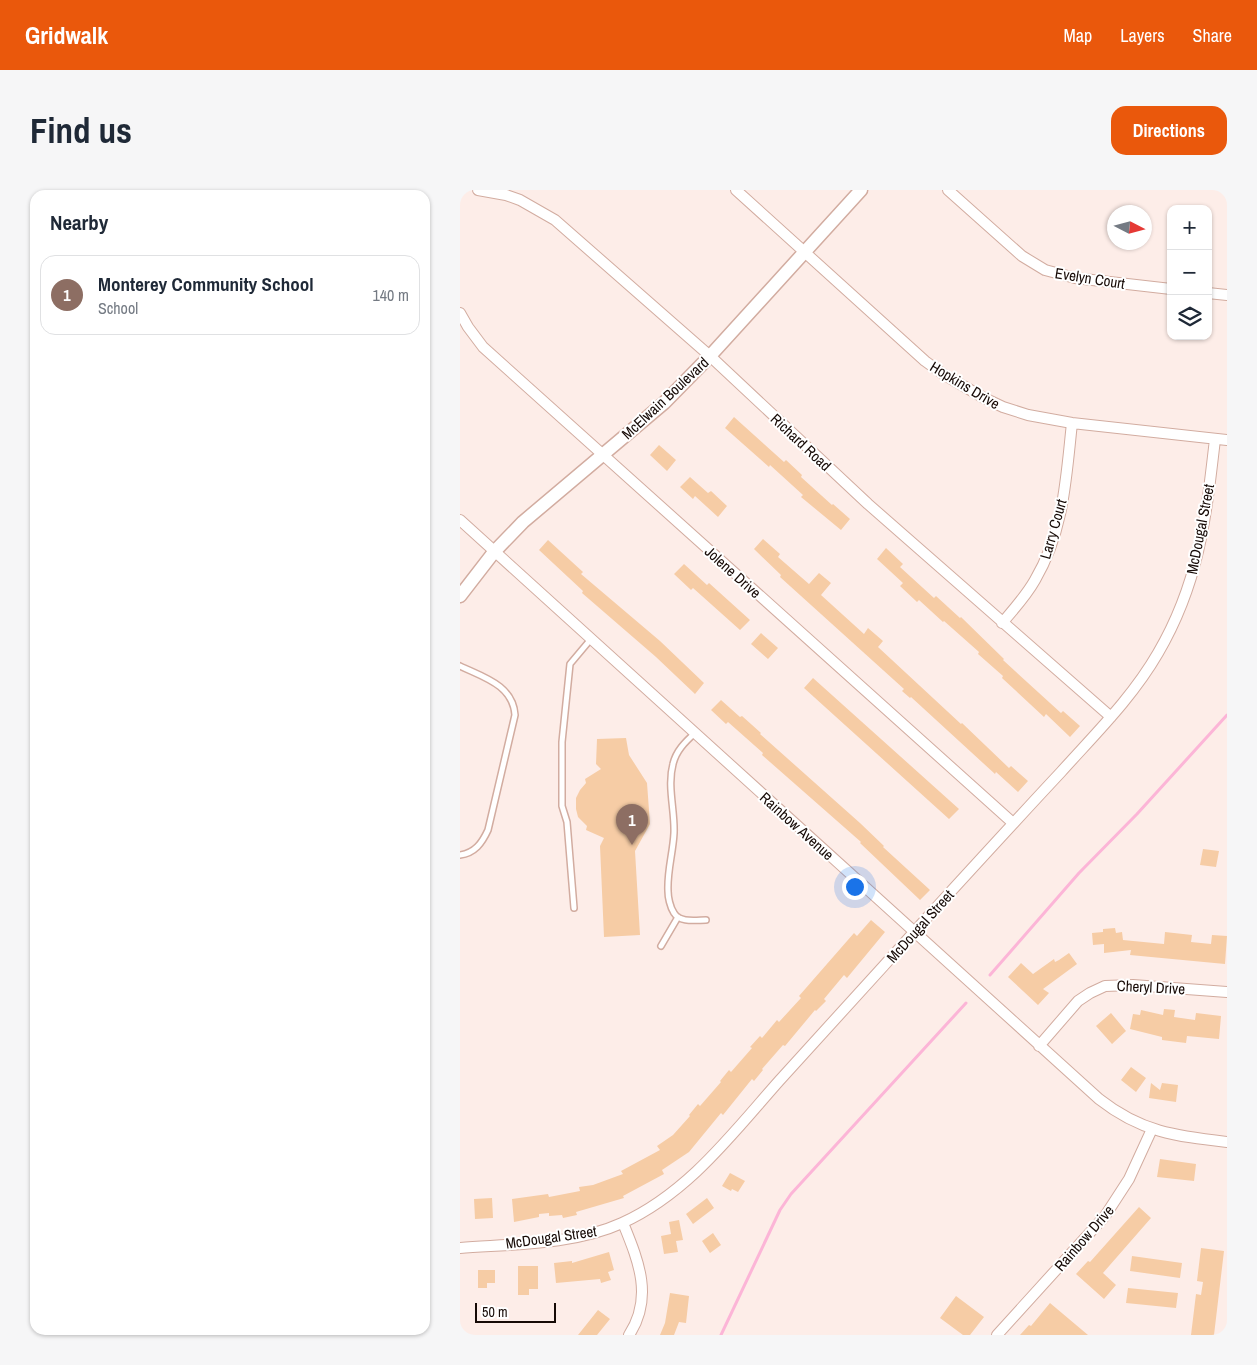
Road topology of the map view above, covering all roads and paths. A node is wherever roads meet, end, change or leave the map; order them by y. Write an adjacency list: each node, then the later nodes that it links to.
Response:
1 (478, 190): 10 (street, Richard Road)
2 (736, 190): 5 (street, Hopkins Drive)
3 (861, 190): 5 (street, McElwain Boulevard)
4 (948, 190): 6 (street, Evelyn Court)
5 (805, 252): 10 (street, McElwain Boulevard); 11 (street, Hopkins Drive)
6 (1167, 289)
7 (1212, 293): 8 (street)
8 (1227, 295)
9 (460, 313): 14 (street, Jolene Drive)
10 (710, 356): 14 (street, McElwain Boulevard); 18 (street, Richard Road)
11 (1072, 423): 12 (street, Hopkins Drive); 18 (street, Larry Court)
12 (1215, 438): 13 (street, Hopkins Drive); 21 (street, McDougal Street)
13 (1227, 440)
14 (602, 455): 16 (street, McElwain Boulevard); 23 (street, Jolene Drive)
15 (460, 520): 16 (street, Rainbow Avenue)
16 (494, 552): 17 (street, McElwain Boulevard); 19 (street, Rainbow Avenue)
17 (460, 596)
18 (1002, 622): 21 (street, Richard Road)
19 (591, 639): 22 (street, Rainbow Avenue); 25 (lane)
20 (460, 666): 24 (lane)
21 (1111, 717): 23 (street, McDougal Street)
22 (695, 733): 26 (lane); 28 (street, Rainbow Avenue)
23 (1014, 824): 28 (street, McDougal Street)
24 (460, 855)
25 (574, 908)
26 (678, 917): 27 (lane); 29 (lane)
27 (706, 920)
28 (915, 932): 31 (street, Rainbow Avenue); 34 (street, McDougal Street)
29 (661, 946)
30 (1227, 992): 31 (street, Cheryl Drive)
31 (1039, 1046): 32 (street, Rainbow Avenue)
32 (1152, 1129): 33 (street, Rainbow Avenue); 37 (street, Rainbow Drive)
33 (1227, 1142)
34 (623, 1223): 35 (street, McDougal Street); 36 (street)
35 (460, 1248)
36 (629, 1335)
37 (997, 1335)

